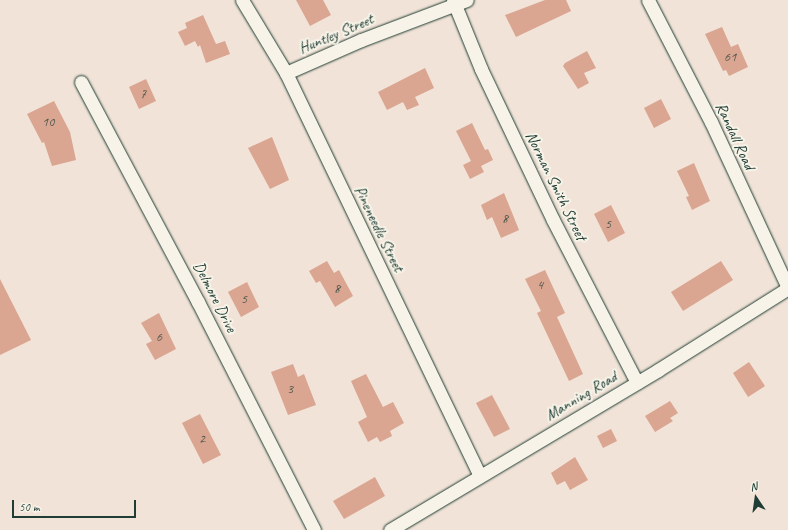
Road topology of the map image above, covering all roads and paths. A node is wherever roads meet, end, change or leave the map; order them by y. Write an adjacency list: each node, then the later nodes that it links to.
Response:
1 (242, 0): 4 (street, Pineneedle Street)
2 (648, 0): 6 (street, Randall Road)
3 (458, 2): 4 (street, Huntley Street); 7 (street, Norman Smith Street)
4 (286, 73): 8 (street, Pineneedle Street)
5 (81, 82): 9 (street, Delmore Drive)
6 (788, 288): 7 (street, Manning Road)
7 (637, 383): 8 (street, Manning Road)
8 (480, 476): 10 (street, Manning Road)
9 (314, 530)
10 (390, 530)

